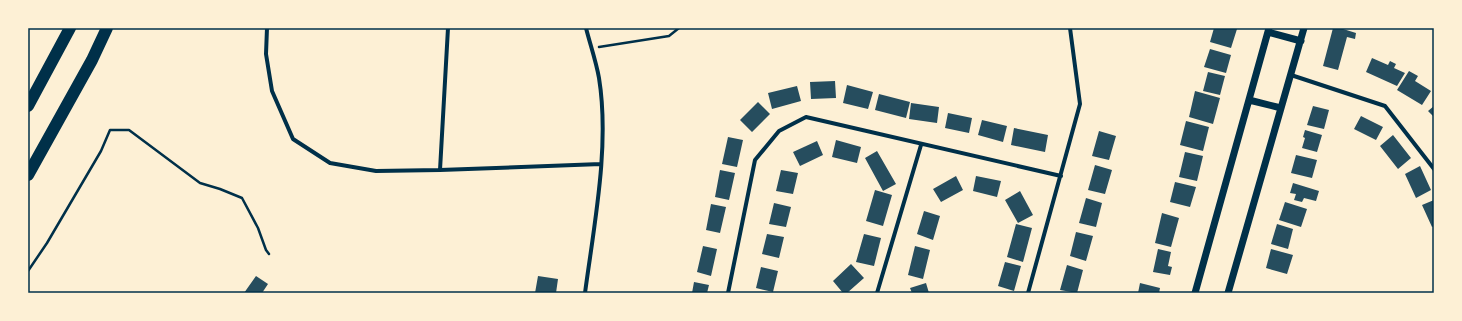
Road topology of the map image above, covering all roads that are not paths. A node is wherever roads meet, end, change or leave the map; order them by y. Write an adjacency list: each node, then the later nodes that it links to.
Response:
1 (70, 28): 12 (highway)
2 (107, 28): 18 (highway)
3 (268, 28): 17 (street)
4 (448, 28): 17 (street)
5 (586, 28): 15 (street)
6 (1070, 28): 19 (street)
7 (1304, 28): 9 (street)
8 (1269, 30): 9 (street); 11 (street)
9 (1301, 41): 10 (street)
10 (1291, 76): 13 (street); 16 (street)
11 (1249, 100): 13 (street); 24 (street)
12 (28, 106)
13 (1281, 108): 25 (street)
14 (921, 145): 19 (street); 21 (street); 22 (street)
15 (602, 164): 17 (street); 20 (street)
16 (1434, 169)
17 (440, 170)
18 (28, 175)
19 (1061, 176): 23 (street)
20 (585, 293)
21 (728, 293)
22 (877, 293)
23 (1028, 293)
24 (1194, 293)
25 (1228, 293)

